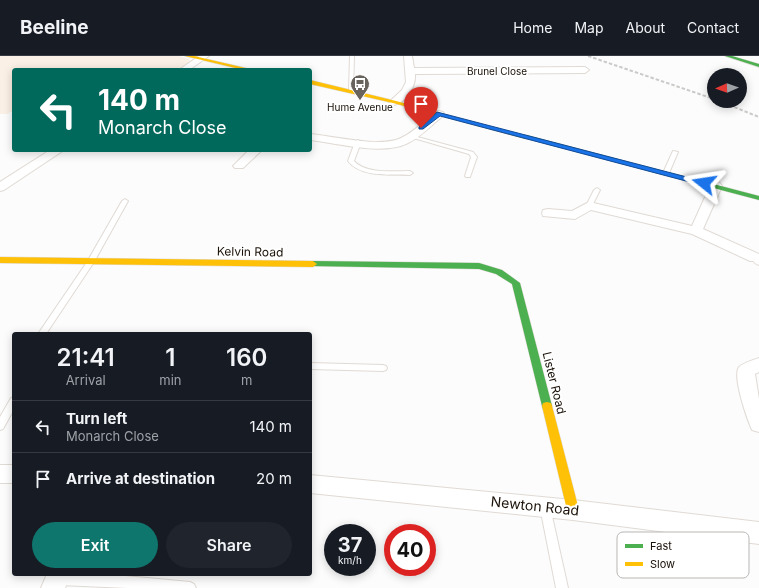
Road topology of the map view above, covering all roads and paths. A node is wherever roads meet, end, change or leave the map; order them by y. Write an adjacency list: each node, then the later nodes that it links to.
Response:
1 (187, 56): 5 (street)
2 (352, 56): 12 (lane)
3 (408, 56): 10 (street)
4 (727, 56): 6 (street)
5 (203, 58): 7 (street); 8 (street)
6 (759, 66)
7 (186, 68)
8 (243, 68)
9 (584, 70): 10 (street, Brunel Close)
10 (410, 71): 13 (street)
11 (312, 82): 12 (street)
12 (351, 91): 13 (street)
13 (394, 102): 14 (street)
14 (439, 114): 15 (street); 23 (street)
15 (412, 136): 17 (street); 24 (lane)
16 (312, 137): 17 (street)
17 (358, 142): 22 (lane)
18 (55, 152): 26 (street)
19 (254, 152): 21 (street)
20 (675, 152): 23 (lane)
21 (239, 166)
22 (410, 173)
23 (666, 173): 25 (street)
24 (468, 176)
25 (716, 186): 28 (street); 32 (street)
26 (0, 187)
27 (597, 190): 30 (lane)
28 (759, 198)
29 (125, 201): 35 (lane)
30 (589, 206): 31 (street); 32 (street)
31 (548, 213)
32 (696, 231): 34 (street)
33 (0, 260): 35 (street, Kelvin Road)
34 (757, 261)
35 (90, 262): 36 (street, Kelvin Road); 37 (lane)
36 (499, 272): 48 (street, Lister Road)
37 (43, 332)
38 (759, 365): 42 (street)
39 (312, 366): 40 (lane)
40 (383, 368)
41 (12, 405): 43 (lane)
42 (759, 424)
43 (0, 426)
44 (0, 474): 45 (street)
45 (12, 474)
46 (312, 484): 47 (street, Newton Road)
47 (544, 507): 48 (street, Newton Road); 52 (lane)
48 (573, 510): 49 (street, Newton Road)
49 (759, 533)
50 (56, 580): 51 (lane)
51 (190, 588)
52 (562, 588)

